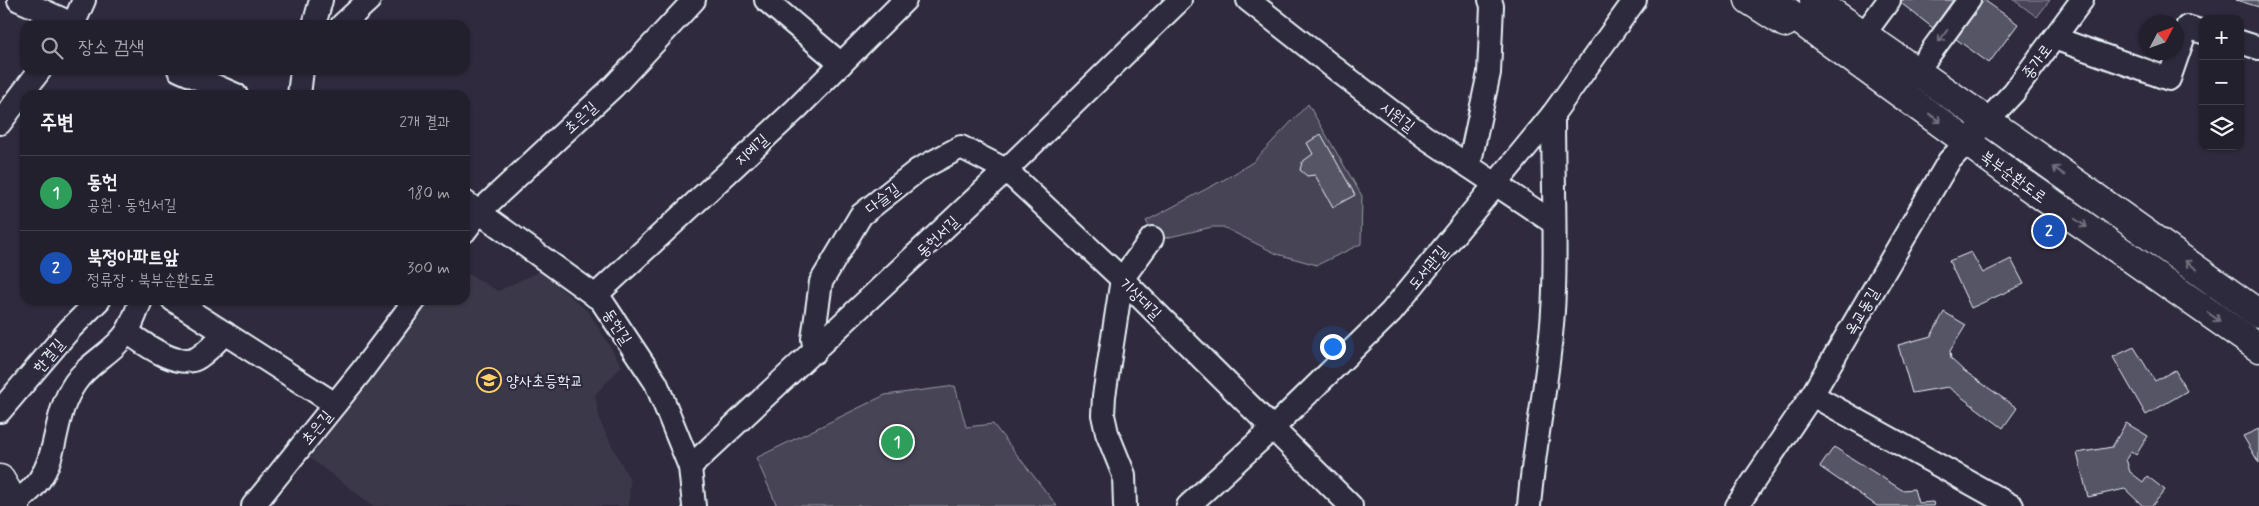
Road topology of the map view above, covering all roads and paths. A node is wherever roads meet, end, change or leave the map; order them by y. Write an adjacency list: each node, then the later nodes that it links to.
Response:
1 (19, 0): 19 (street)
2 (84, 0): 20 (street)
3 (321, 0): 21 (street)
4 (368, 0): 22 (street)
5 (694, 0): 45 (street, 초은길)
6 (766, 0): 28 (street)
7 (905, 0): 28 (street, 지예길)
8 (1180, 0): 43 (street, 동헌서길)
9 (1248, 0): 42 (street, 시원길)
10 (1490, 0): 42 (street)
11 (1635, 0): 38 (street, 도서관길)
12 (1749, 0): 36 (main road)
13 (1772, 0): 36 (main road, 북부순환도로)
14 (1814, 0): 29 (main road, 북부순환도로)
15 (1829, 0): 23 (main road)
16 (1889, 0): 23 (street)
17 (1969, 0): 29 (street, one-way to 29)
18 (2082, 0): 25 (street, 종가로)
19 (63, 20)
20 (76, 20)
21 (315, 20)
22 (347, 20)
23 (1867, 30): 29 (main road)
24 (2199, 31): 25 (street)
25 (2054, 38): 39 (street, 종가로)
26 (2244, 43): 27 (street)
27 (2259, 48)
28 (842, 64): 49 (street, 지예길)
29 (1914, 69): 39 (main road, 북부순환도로)
30 (36, 75): 33 (street)
31 (190, 75): 34 (street)
32 (302, 75): 35 (street)
33 (25, 90)
34 (225, 90)
35 (300, 90)
36 (1895, 90): 41 (main road, 북부순환도로, one-way to 41)
37 (20, 96): 40 (street)
38 (1553, 114): 44 (street, 도서관길); 46 (street)
39 (1987, 120): 41 (street, 옥교동길); 54 (main road, 북부순환도로, one-way to 39)
40 (0, 123)
41 (1966, 141): 57 (main road, 북부순환도로, one-way to 57); 59 (street, 옥교동길)
42 (1469, 166): 44 (street, 시원길)
43 (1006, 170): 48 (street, 기상대길); 58 (street, 동헌서길); 58 (street, 다슬길)
44 (1495, 184): 46 (street, 시원길); 62 (street, 도서관길)
45 (472, 207): 49 (street, 동헌길)
46 (1554, 223): 72 (street)
47 (1152, 238): 48 (street)
48 (1122, 279): 62 (street, 기상대길); 69 (street)
49 (595, 296): 63 (street, 동헌길)
50 (94, 305): 61 (street, 한결길)
51 (139, 305): 55 (street)
52 (181, 305): 56 (street)
53 (411, 305): 60 (street, 초은길)
54 (2259, 314)
55 (127, 332): 56 (street); 65 (street)
56 (225, 333): 60 (street)
57 (2259, 348)
58 (815, 352): 63 (street, 동헌서길)
59 (1812, 396): 66 (street); 73 (street, 옥교동길)
60 (334, 404): 67 (street, 초은길)
61 (0, 411)
62 (1274, 428): 70 (street, 도서관길); 71 (street, 기상대길)
63 (690, 467): 68 (street, 동헌길)
64 (0, 479): 65 (main road)
65 (15, 504)
66 (2008, 505)
67 (253, 506)
68 (694, 506)
69 (1125, 506)
70 (1188, 506)
71 (1351, 506)
72 (1529, 506)
73 (1737, 506)

